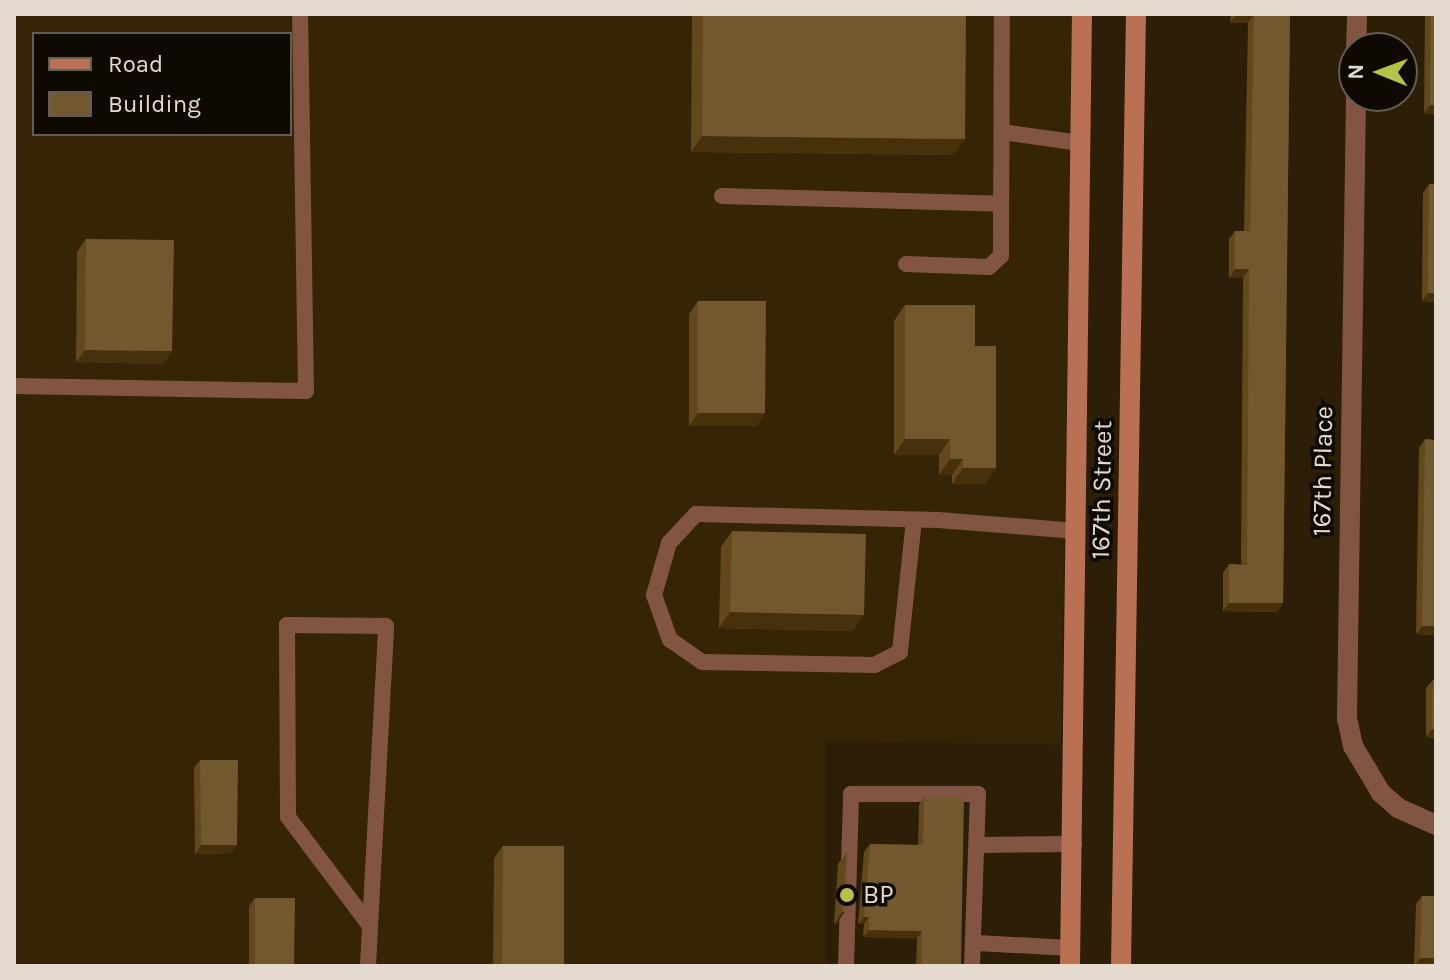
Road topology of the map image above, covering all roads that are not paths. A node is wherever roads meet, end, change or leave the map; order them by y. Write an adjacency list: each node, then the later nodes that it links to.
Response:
1 (300, 14): 11 (lane)
2 (1002, 14): 6 (lane)
3 (1082, 14): 7 (main road, 167th Street)
4 (1136, 14): 23 (main road, 167th Street)
5 (1356, 112): 14 (street, 167th Place)
6 (1002, 132): 7 (lane); 9 (lane)
7 (1080, 143): 13 (main road, 167th Street)
8 (722, 196): 9 (lane)
9 (1001, 204): 10 (lane)
10 (906, 264)
11 (14, 386)
12 (914, 520): 12 (lane); 13 (lane)
13 (1077, 531): 15 (main road, 167th Street)
14 (1427, 821)
15 (1074, 844): 16 (lane); 19 (main road, 167th Street)
16 (977, 845): 18 (lane); 21 (lane)
17 (370, 926): 17 (lane); 20 (lane)
18 (976, 943): 19 (lane); 22 (lane)
19 (1070, 957)
20 (368, 966)
21 (846, 966)
22 (972, 966)
23 (1121, 966)

